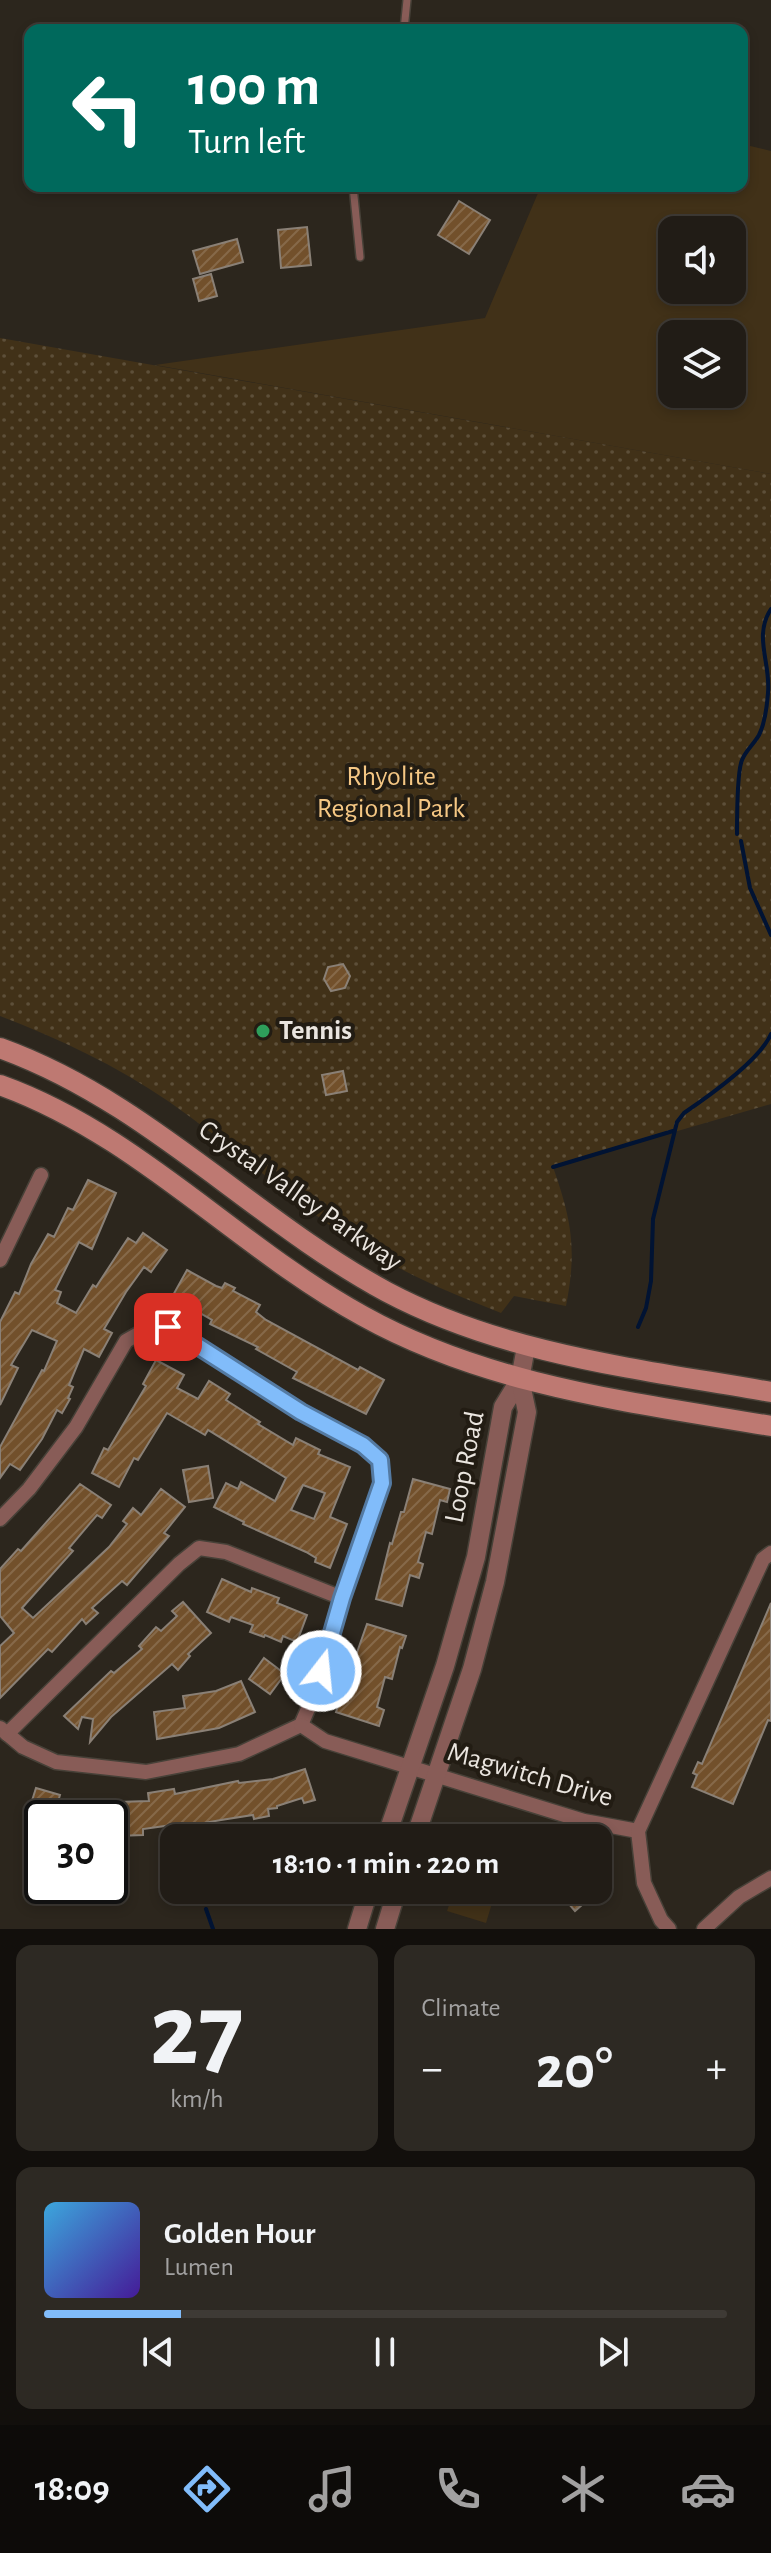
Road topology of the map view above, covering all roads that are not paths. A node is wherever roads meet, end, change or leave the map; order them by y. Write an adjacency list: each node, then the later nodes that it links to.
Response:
1 (407, 0): 2 (lane)
2 (405, 24)
3 (354, 192): 4 (lane)
4 (360, 257)
5 (0, 1048): 9 (main road, Crystal Valley Parkway)
6 (0, 1085): 10 (main road)
7 (41, 1175): 8 (street)
8 (0, 1260)
9 (526, 1347): 10 (street); 11 (main road, Crystal Valley Parkway)
10 (520, 1379): 12 (main road); 18 (street, Loop Road); 19 (street, Loop Road)
11 (771, 1392)
12 (771, 1426)
13 (0, 1519): 15 (street)
14 (771, 1553): 22 (street)
15 (342, 1598): 16 (street); 17 (street)
16 (301, 1725): 17 (street); 18 (street, Magwitch Drive)
17 (4, 1731)
18 (409, 1767): 19 (street, Magwitch Drive); 20 (street, Loop Road)
19 (437, 1775): 21 (street, Loop Road); 22 (street, Magwitch Drive)
20 (391, 1824)
21 (420, 1824)
22 (638, 1831): 28 (street)
23 (771, 1878): 29 (street)
24 (365, 1904): 26 (street)
25 (393, 1904): 27 (street)
26 (357, 1929)
27 (385, 1929)
28 (669, 1929)
29 (704, 1929)

